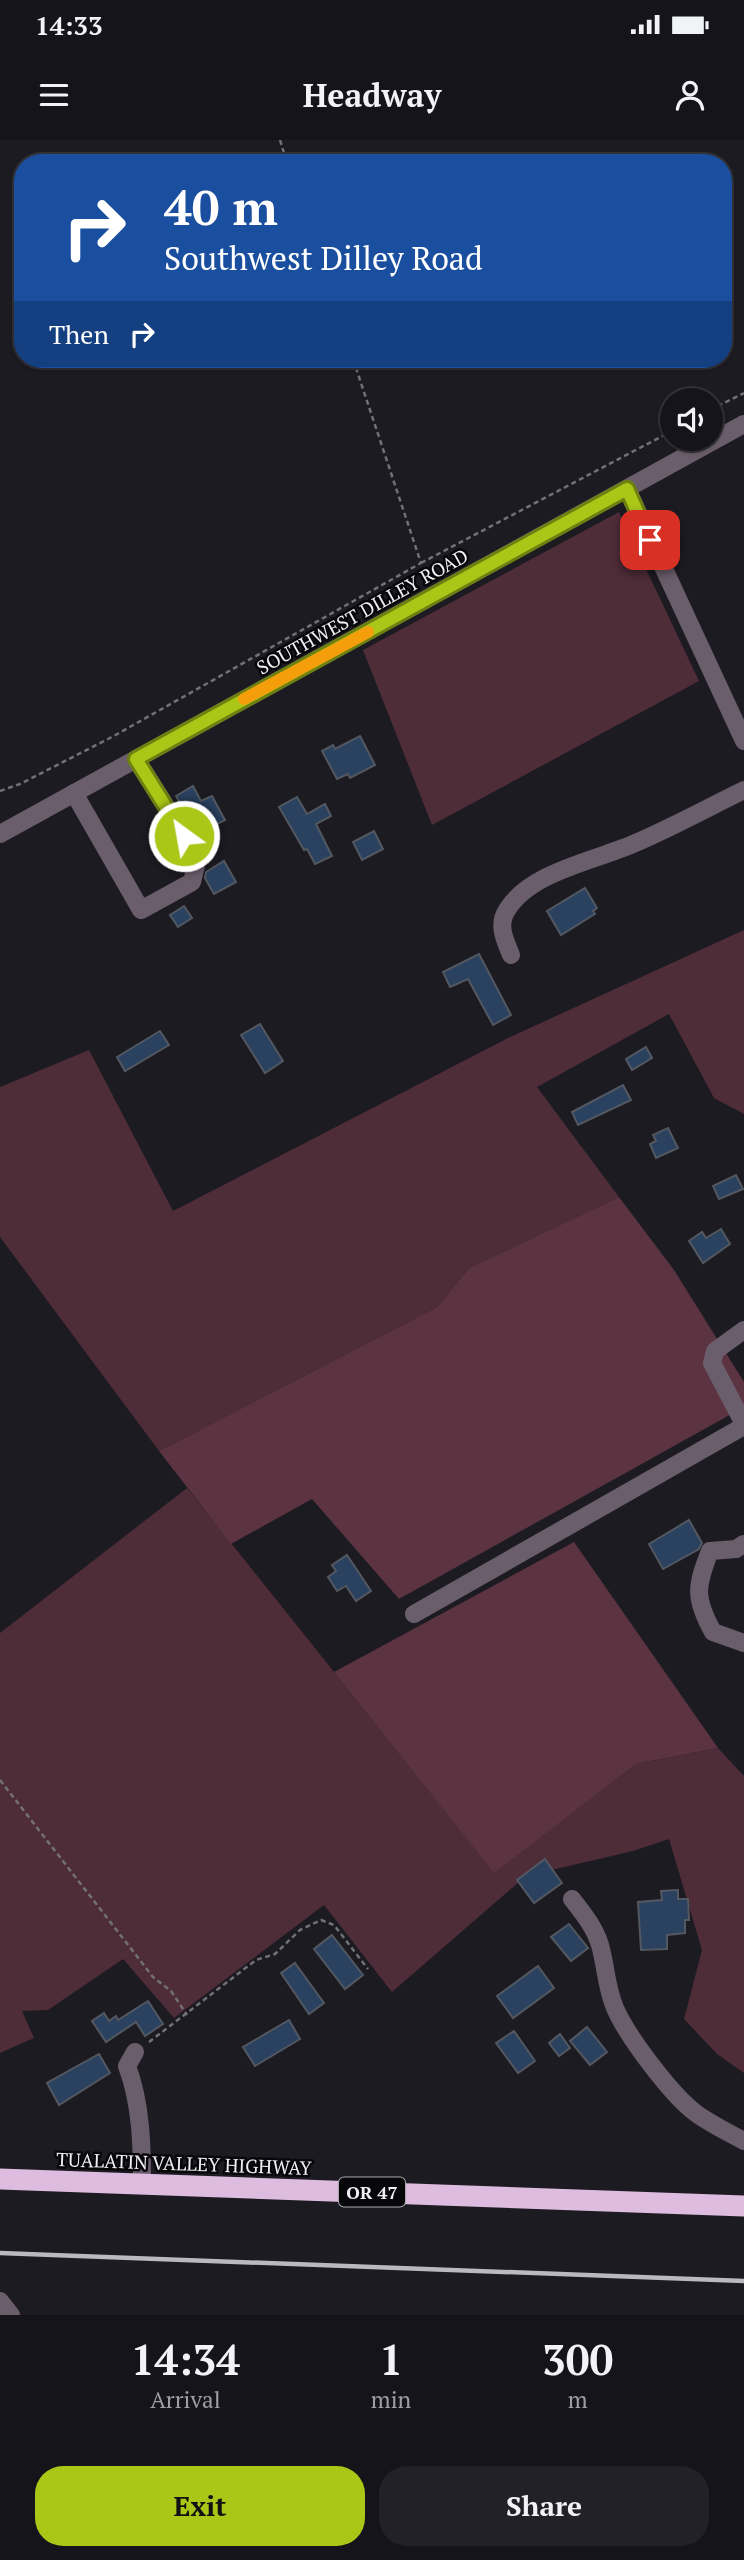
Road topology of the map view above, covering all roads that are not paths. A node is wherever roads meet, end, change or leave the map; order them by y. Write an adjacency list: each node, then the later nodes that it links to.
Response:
1 (744, 424): 2 (street, SOUTHWEST DILLEY ROAD)
2 (627, 489): 3 (street); 4 (street, SOUTHWEST DILLEY ROAD)
3 (744, 741)
4 (136, 759): 6 (street, SOUTHWEST DILLEY ROAD); 6 (street)
5 (744, 790): 8 (street)
6 (74, 793): 7 (street, SOUTHWEST DILLEY ROAD)
7 (0, 834)
8 (510, 955)
9 (744, 1330): 10 (street)
10 (744, 1425): 12 (street)
11 (744, 1544): 13 (street)
12 (414, 1614)
13 (744, 1643)
14 (572, 1899): 16 (street)
15 (135, 2052): 18 (street)
16 (744, 2141)
17 (0, 2179): 18 (highway, TUALATIN VALLEY HIGHWAY / OR 47)
18 (142, 2184): 19 (highway, TUALATIN VALLEY HIGHWAY / OR 47)
19 (744, 2206)
20 (0, 2301): 21 (street)
21 (11, 2315)

